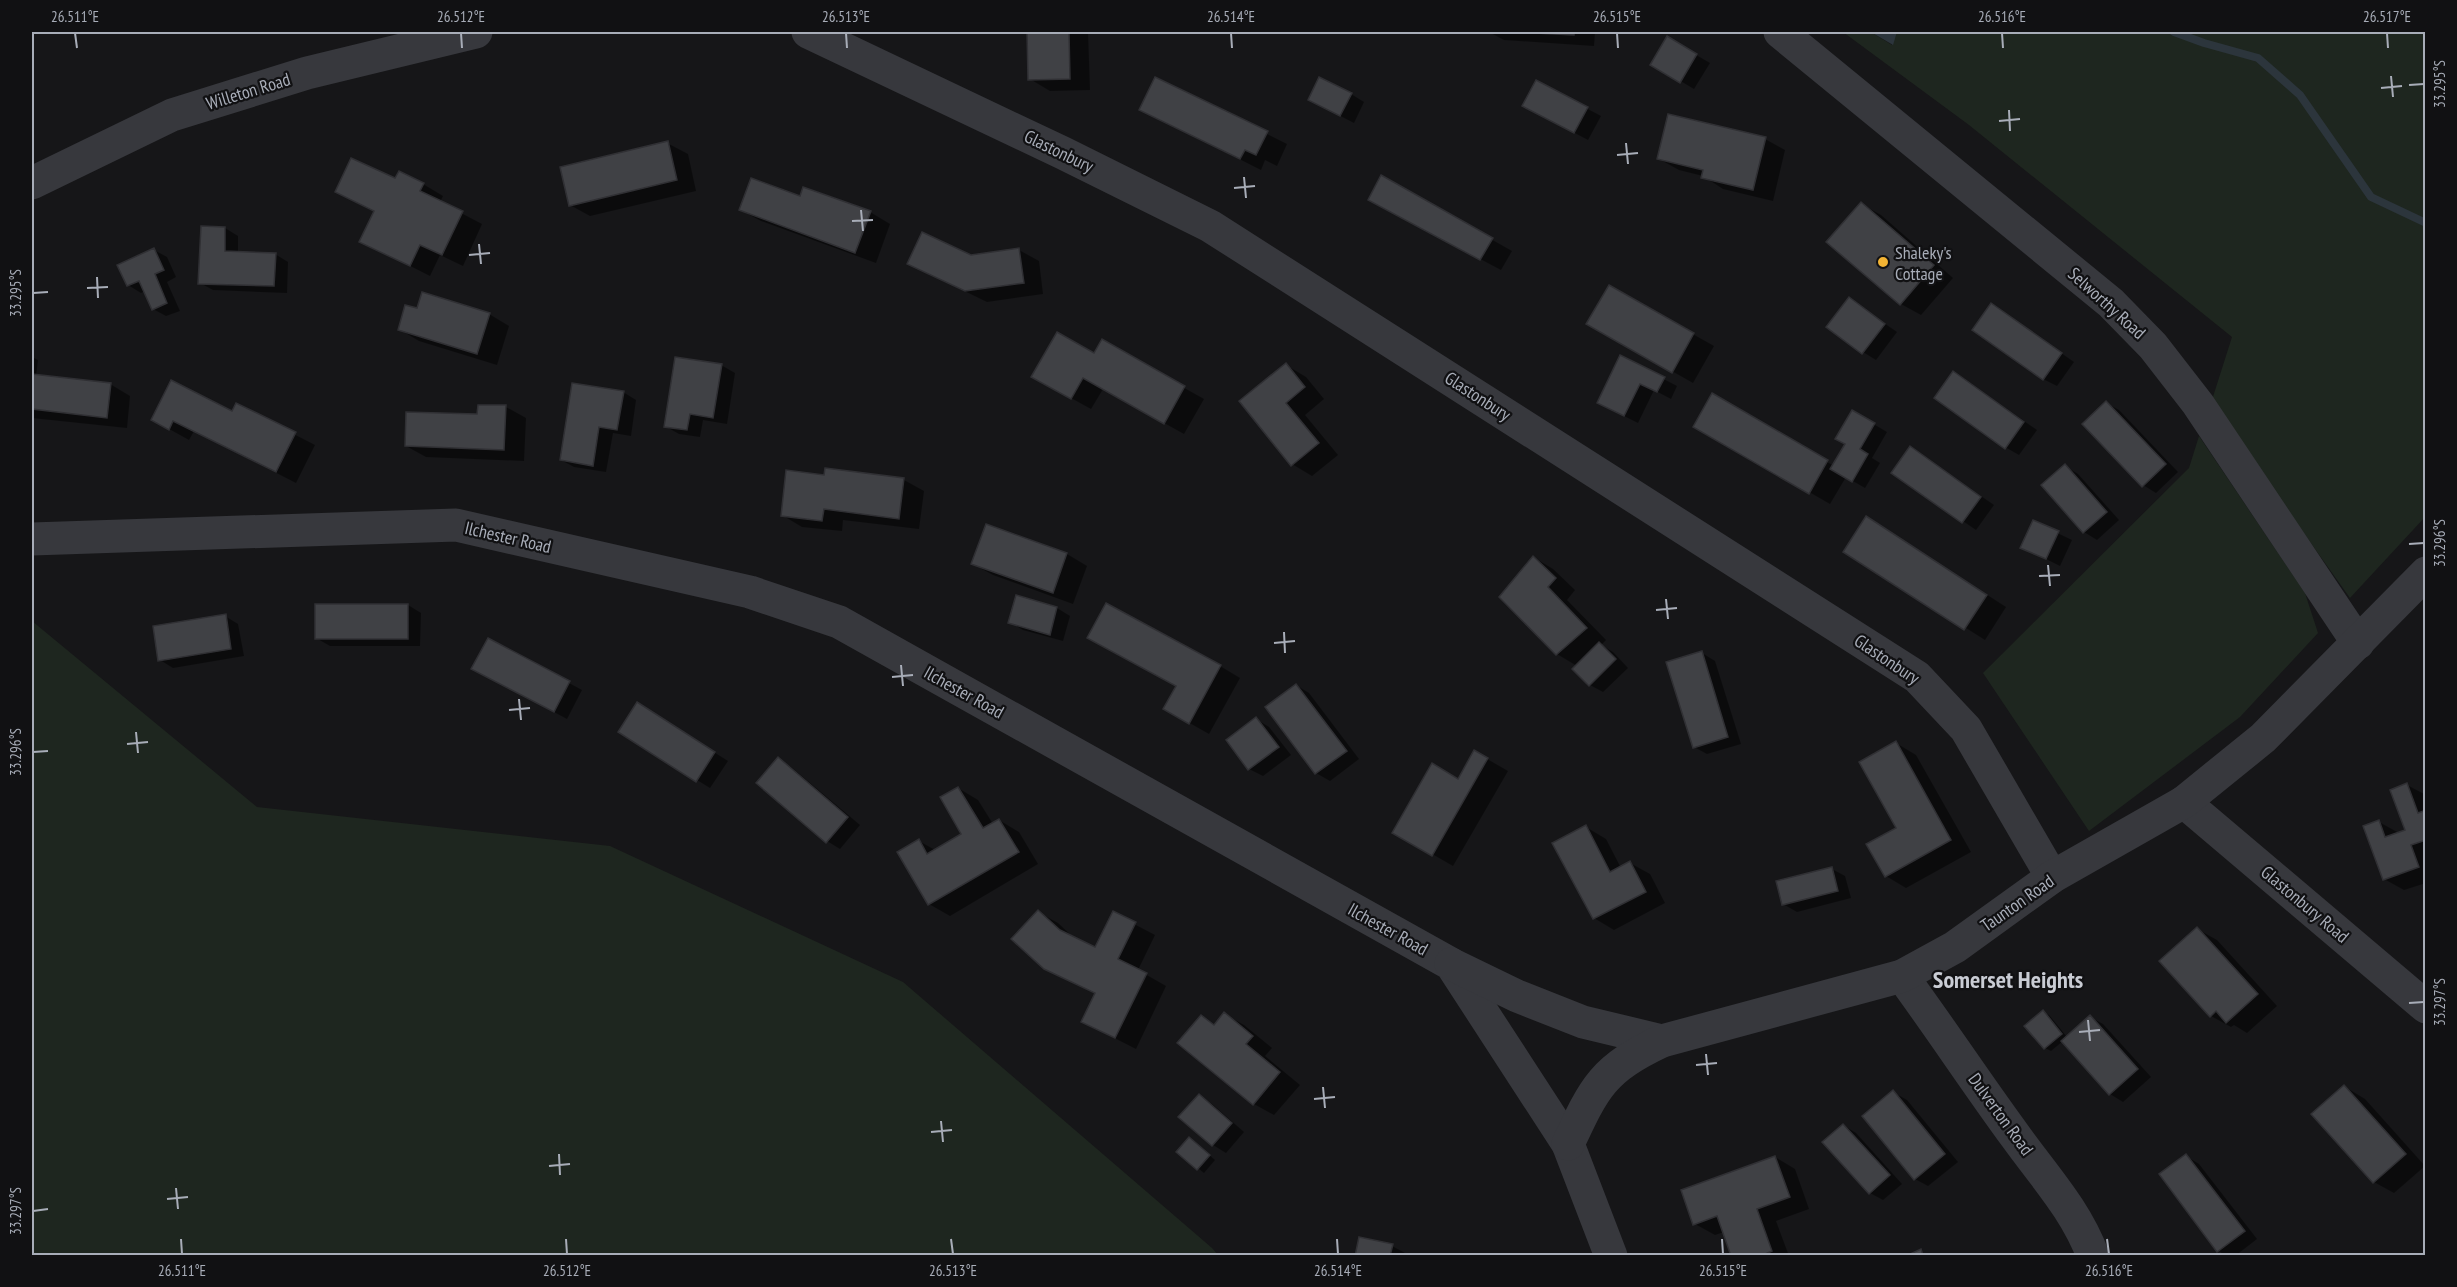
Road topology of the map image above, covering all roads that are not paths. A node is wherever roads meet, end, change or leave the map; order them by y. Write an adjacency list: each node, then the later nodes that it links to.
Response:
1 (476, 32): 4 (street, Willeton Road)
2 (808, 32): 9 (street, Glastonbury)
3 (1780, 32): 7 (street, Selworthy Road)
4 (32, 183)
5 (32, 539): 10 (street, Ilchester Road)
6 (2426, 573): 7 (street, Taunton Road)
7 (2358, 644): 8 (street, Taunton Road)
8 (2184, 802): 9 (street, Taunton Road); 12 (street, Glastonbury Road)
9 (2052, 877): 11 (street, Taunton Road)
10 (1451, 964): 13 (street); 14 (street, Ilchester Road)
11 (1902, 976): 13 (street, Taunton Road); 16 (street, Dulverton Road)
12 (2426, 1007)
13 (1662, 1041): 14 (street, Taunton Road)
14 (1568, 1144): 15 (street, Ilchester Road)
15 (1611, 1256)
16 (2093, 1256)

